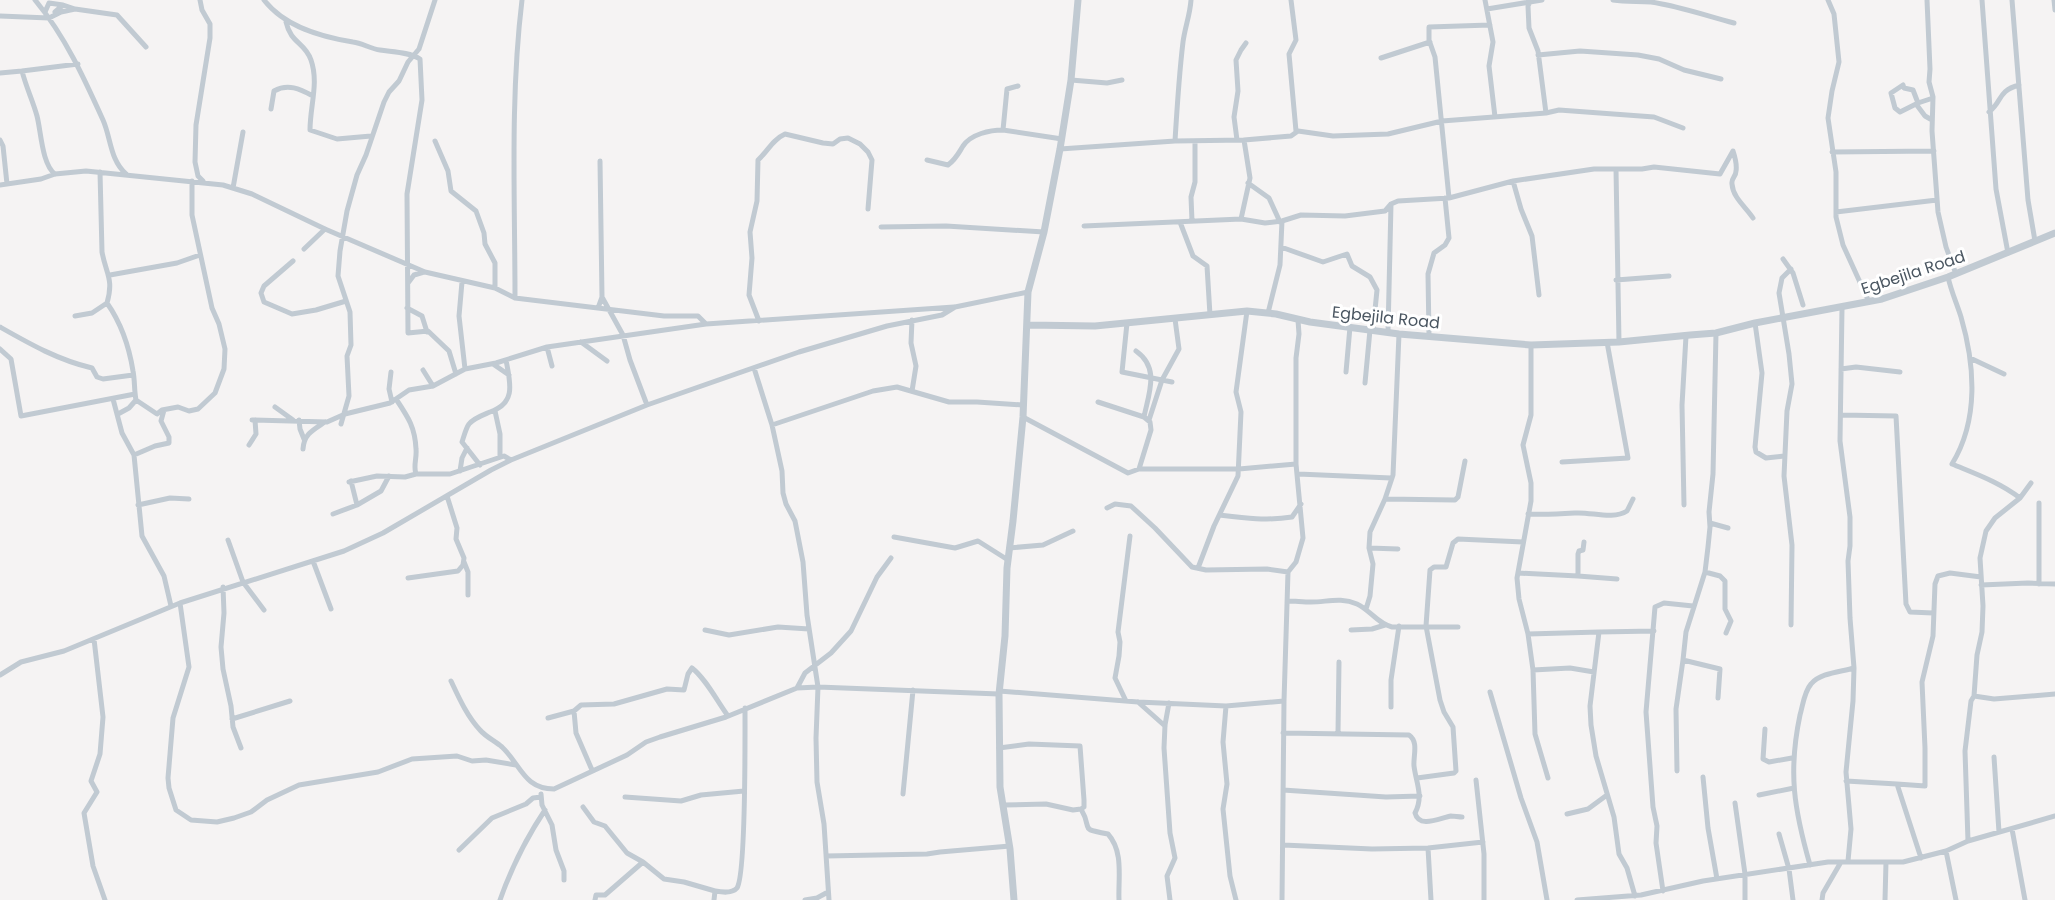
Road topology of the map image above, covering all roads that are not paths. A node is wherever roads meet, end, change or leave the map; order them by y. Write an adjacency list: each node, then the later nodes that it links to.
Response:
1 (35, 0): 22 (street)
2 (200, 0): 72 (street)
3 (264, 0): 24 (street)
4 (435, 0): 30 (street)
5 (522, 0): 114 (street)
6 (1078, 0): 37 (street)
7 (1191, 0): 59 (street)
8 (1291, 0): 51 (street)
9 (1485, 0): 20 (street)
10 (1542, 0): 17 (street)
11 (1613, 0): 25 (street)
12 (1828, 0): 63 (street)
13 (1927, 0): 42 (street)
14 (1982, 0): 44 (street)
15 (2012, 0): 39 (street)
16 (2054, 0): 21 (street)
17 (1531, 1): 20 (street); 31 (street)
18 (63, 5): 19 (street); 22 (street); 22 (street)
19 (75, 9): 22 (street); 29 (street)
20 (1487, 9): 26 (street)
21 (2055, 10)
22 (47, 15): 23 (street); 33 (street)
23 (0, 16)
24 (286, 22): 30 (street); 41 (street)
25 (1734, 23)
26 (1490, 25): 27 (street); 46 (street)
27 (1430, 42): 32 (street); 48 (street)
28 (1246, 43): 56 (street)
29 (146, 47)
30 (414, 55): 53 (street); 100 (street)
31 (1538, 55): 36 (street); 45 (street)
32 (1381, 58)
33 (78, 64): 34 (street); 69 (street)
34 (22, 71): 35 (street); 68 (street)
35 (0, 73)
36 (1721, 79)
37 (1071, 80): 38 (street); 54 (street)
38 (1122, 80)
39 (2019, 85): 44 (street); 93 (street)
40 (1018, 86): 50 (street)
41 (313, 96): 43 (street); 53 (street)
42 (1933, 98): 47 (street); 47 (street)
43 (271, 109)
44 (1989, 112): 96 (street)
45 (1546, 113): 46 (street); 49 (street)
46 (1495, 117): 48 (street)
47 (1932, 120): 62 (street)
48 (1442, 121): 51 (street); 77 (street)
49 (1683, 128)
50 (1003, 130): 54 (street); 65 (street)
51 (1296, 131): 57 (street)
52 (243, 132): 76 (street)
53 (371, 136): 92 (street)
54 (1062, 139): 61 (street)
55 (0, 140): 74 (street)
56 (1237, 140): 57 (street); 60 (street)
57 (1244, 140): 73 (street)
58 (435, 141): 110 (street)
59 (1175, 141): 60 (street); 61 (street)
60 (1195, 142): 84 (street)
61 (1060, 149): 90 (street)
62 (1934, 151): 63 (street); 78 (street)
63 (1832, 152): 81 (street)
64 (600, 160): 113 (street)
65 (927, 160)
66 (1616, 169): 70 (street); 82 (street); 107 (street)
67 (100, 172): 68 (street); 69 (street); 104 (street)
68 (55, 174): 74 (street)
69 (126, 174): 71 (street)
70 (1513, 181): 77 (street); 112 (street)
71 (192, 182): 72 (street); 97 (street)
72 (203, 182): 76 (street)
73 (1248, 183): 83 (street); 85 (street)
74 (7, 184): 75 (street)
75 (0, 185)
76 (233, 188): 89 (street)
77 (1447, 198): 79 (street); 145 (street)
78 (1937, 200): 81 (street); 103 (street)
79 (1391, 204): 85 (street); 141 (street)
80 (868, 209): 132 (street)
81 (1836, 212): 116 (street)
82 (1753, 218)
83 (1240, 219): 84 (street); 85 (street)
84 (1191, 221): 86 (street)
85 (1281, 221): 94 (street)
86 (1180, 222): 87 (street); 126 (street)
87 (1084, 226)
88 (882, 227): 90 (street)
89 (325, 229): 92 (street); 95 (street)
90 (1044, 232): 111 (street)
91 (2055, 233): 93 (street, Egbejila Road)
92 (343, 237): 100 (street); 115 (street)
93 (2035, 241): 96 (street, Egbejila Road)
94 (1281, 247): 125 (street); 139 (street)
95 (304, 249)
96 (2008, 253): 103 (street, Egbejila Road)
97 (201, 255): 104 (street); 183 (street)
98 (1783, 259): 101 (street)
99 (293, 261): 115 (street)
100 (408, 265): 102 (street); 109 (street)
101 (1791, 269): 118 (street); 128 (street)
102 (425, 272): 108 (street); 109 (street)
103 (1956, 274): 106 (street, Egbejila Road)
104 (110, 275): 117 (street)
105 (1670, 276): 107 (street)
106 (1948, 277): 116 (street, Egbejila Road); 154 (street)
107 (1616, 280): 149 (street)
108 (462, 282): 110 (street); 160 (street)
109 (407, 284): 119 (street)
110 (495, 288): 114 (street)
111 (1028, 292): 121 (street); 136 (street)
112 (1539, 295)
113 (602, 297): 120 (street); 123 (street)
114 (515, 298): 120 (street)
115 (346, 302): 186 (street)
116 (1869, 302): 122 (street, Egbejila Road)
117 (107, 303): 127 (street); 168 (street)
118 (1803, 305)
119 (407, 308): 140 (street); 140 (street)
120 (598, 308): 123 (street)
121 (955, 308): 130 (street); 132 (street)
122 (1842, 308): 128 (street, Egbejila Road); 161 (street)
123 (608, 309): 135 (street); 144 (street)
124 (1246, 311): 125 (street, Egbejila Road); 126 (street, Egbejila Road); 207 (street)
125 (1268, 313): 131 (street, Egbejila Road)
126 (1210, 315): 129 (street, Egbejila Road)
127 (75, 316)
128 (1784, 318): 134 (street, Egbejila Road); 199 (street)
129 (1175, 319): 133 (street, Egbejila Road); 171 (street)
130 (912, 320): 159 (street); 175 (street)
131 (1298, 320): 138 (street, Egbejila Road); 204 (street)
132 (759, 321): 135 (street)
133 (1127, 323): 136 (street, Egbejila Road); 170 (street)
134 (1755, 323): 142 (street, Egbejila Road); 199 (street)
135 (706, 324): 144 (street)
136 (1028, 325): 181 (street)
137 (0, 327): 168 (street)
138 (1350, 327): 139 (street, Egbejila Road); 164 (street)
139 (1372, 330): 141 (street, Egbejila Road); 173 (street)
140 (427, 332): 166 (street)
141 (1388, 332): 143 (street, Egbejila Road)
142 (1716, 333): 146 (street, Egbejila Road); 228 (street)
143 (1399, 334): 145 (street, Egbejila Road); 212 (street)
144 (623, 335): 147 (street); 180 (street)
145 (1429, 336): 150 (street, Egbejila Road)
146 (1686, 336): 149 (street, Egbejila Road); 223 (street)
147 (581, 342): 151 (street); 156 (street)
148 (1607, 342): 149 (street, Egbejila Road); 150 (street, Egbejila Road); 203 (street)
149 (1619, 342)
150 (1531, 345): 226 (street)
151 (547, 346): 155 (street); 158 (street)
152 (0, 349): 177 (street)
153 (1136, 351): 170 (street)
154 (1970, 358): 167 (street); 215 (street)
155 (506, 360): 157 (street); 169 (street)
156 (608, 361)
157 (493, 364): 160 (street); 169 (street)
158 (552, 366)
159 (754, 368): 180 (street); 193 (street)
160 (465, 369): 166 (street)
161 (1841, 369): 165 (street); 187 (street)
162 (423, 370): 174 (street)
163 (392, 372): 178 (street)
164 (1346, 372)
165 (1900, 372)
166 (456, 374): 174 (street)
167 (2004, 374)
168 (134, 375): 176 (street)
169 (509, 375): 184 (street)
170 (1152, 378): 171 (street); 189 (street)
171 (1162, 380): 172 (street); 189 (street)
172 (1172, 382)
173 (1365, 383)
174 (433, 386): 178 (street)
175 (912, 391): 181 (street); 193 (street)
176 (136, 397): 177 (street); 183 (street); 185 (street)
177 (113, 399): 185 (street)
178 (394, 401): 186 (street); 209 (street)
179 (1098, 402): 189 (street)
180 (647, 405): 201 (street)
181 (1023, 405): 188 (street)
182 (275, 407): 190 (street)
183 (164, 410): 198 (street)
184 (495, 411): 196 (street); 200 (street)
185 (118, 414): 198 (street)
186 (345, 414): 191 (street); 192 (street)
187 (1841, 415): 264 (street); 281 (street)
188 (1023, 417): 206 (street); 236 (street)
189 (1146, 419): 206 (street)
190 (296, 420): 191 (street); 194 (street); 195 (street)
191 (327, 422): 194 (street)
192 (341, 424)
193 (772, 425): 270 (street)
194 (304, 439): 197 (street)
195 (249, 445)
196 (467, 448): 205 (street); 208 (street)
197 (303, 449)
198 (134, 455): 221 (street)
199 (1784, 456): 266 (street)
200 (500, 457): 201 (street); 205 (street)
201 (511, 460): 214 (street)
202 (1465, 461): 217 (street)
203 (1562, 462)
204 (1296, 464): 207 (street); 210 (street)
205 (480, 465): 208 (street)
206 (1139, 469): 207 (street)
207 (1239, 469): 227 (street)
208 (460, 471): 209 (street)
209 (416, 474): 211 (street)
210 (1298, 474): 212 (street); 220 (street)
211 (389, 476): 222 (street); 222 (street)
212 (1391, 478): 217 (street)
213 (2031, 483): 215 (street)
214 (447, 496): 241 (street); 242 (street)
215 (2020, 498): 248 (street)
216 (189, 499): 221 (street)
217 (1386, 499): 237 (street)
218 (1633, 499): 226 (street)
219 (2039, 503): 252 (street)
220 (1301, 504): 227 (street); 244 (street)
221 (138, 505): 259 (street)
222 (357, 505): 225 (street)
223 (1684, 505)
224 (1107, 508): 243 (street)
225 (333, 514)
226 (1528, 514): 234 (street)
227 (1220, 515): 243 (street)
228 (1710, 523): 229 (street); 245 (street)
229 (1728, 528)
230 (1073, 531): 236 (street)
231 (1130, 536): 295 (street)
232 (894, 537): 240 (street)
233 (228, 540): 251 (street)
234 (1523, 542): 246 (street); 268 (street)
235 (1584, 542): 247 (street)
236 (1009, 548): 240 (street)
237 (1369, 548): 238 (street); 262 (street)
238 (1398, 549)
239 (891, 558): 280 (street)
240 (1008, 560): 289 (street)
241 (313, 561): 251 (street); 261 (street)
242 (464, 561): 249 (street); 256 (street)
243 (1198, 568): 244 (street)
244 (1288, 572): 257 (street)
245 (1705, 572): 260 (street); 275 (street)
246 (1518, 573): 247 (street); 276 (street)
247 (1578, 576): 250 (street)
248 (1981, 577): 254 (street); 264 (street)
249 (408, 578)
250 (1617, 579)
251 (243, 582): 255 (street); 263 (street)
252 (2039, 584): 253 (street); 254 (street)
253 (2055, 584)
254 (1981, 585): 292 (street)
255 (224, 587): 258 (street); 305 (street)
256 (468, 596)
257 (1287, 601): 262 (street); 296 (street)
258 (180, 603): 259 (street); 314 (street)
259 (171, 606): 277 (street)
260 (1693, 606): 273 (street); 278 (street)
261 (330, 609)
262 (1366, 609): 265 (street)
263 (264, 610)
264 (1934, 613): 322 (street)
265 (1385, 625): 267 (street); 272 (street)
266 (1791, 625)
267 (1399, 626): 268 (street); 300 (street)
268 (1426, 626): 269 (street); 318 (street)
269 (1458, 627)
270 (809, 628): 271 (street); 280 (street)
271 (705, 630)
272 (1351, 630)
273 (1654, 631): 274 (street); 363 (street)
274 (1599, 633): 276 (street); 283 (street)
275 (1726, 633)
276 (1528, 634): 282 (street)
277 (94, 639): 284 (street); 366 (street)
278 (1683, 660): 293 (street); 316 (street)
279 (1339, 662): 309 (street)
280 (815, 664): 286 (street); 287 (street)
281 (1854, 668): 313 (street); 321 (street)
282 (1533, 670): 283 (street); 319 (street)
283 (1594, 672): 328 (street)
284 (0, 675)
285 (451, 681): 314 (street)
286 (818, 687): 287 (street); 288 (street); 351 (street)
287 (797, 688): 301 (street)
288 (914, 690): 289 (street); 327 (street)
289 (999, 692): 295 (street); 311 (street)
290 (1490, 692): 379 (street)
291 (2055, 694): 292 (street)
292 (1974, 696): 345 (street)
293 (1718, 698)
294 (290, 701): 305 (street)
295 (1126, 701): 297 (street)
296 (1284, 701): 299 (street); 308 (street)
297 (1138, 702): 298 (street); 306 (street)
298 (1169, 703): 299 (street); 306 (street)
299 (1226, 706): 375 (street)
300 (1391, 707)
301 (745, 708): 303 (street); 325 (street)
302 (574, 711): 303 (street); 304 (street); 315 (street)
303 (728, 716): 315 (street)
304 (548, 718)
305 (232, 719): 310 (street)
306 (1165, 726): 374 (street)
307 (1765, 729): 313 (street)
308 (1283, 733): 309 (street); 326 (street)
309 (1338, 733): 318 (street)
310 (241, 748)
311 (999, 748): 334 (street); 336 (street)
312 (1994, 757): 342 (street)
313 (1792, 758): 323 (street)
314 (516, 765): 324 (street)
315 (592, 770): 324 (street)
316 (1677, 771)
317 (1703, 777): 359 (street)
318 (1417, 778): 331 (street)
319 (1548, 778)
320 (1476, 780): 344 (street)
321 (1846, 781): 322 (street); 354 (street)
322 (1897, 784): 352 (street)
323 (1794, 788): 329 (street); 356 (street)
324 (542, 789): 330 (street)
325 (744, 790): 332 (street); 361 (street)
326 (1283, 790): 331 (street); 346 (street)
327 (903, 794)
328 (1607, 795): 338 (street); 364 (street)
329 (1759, 795)
330 (541, 796): 337 (street); 349 (street)
331 (1420, 796): 340 (street)
332 (625, 797)
333 (1735, 802): 358 (street)
334 (1003, 805): 336 (street); 347 (street)
335 (583, 807): 353 (street)
336 (1081, 809): 373 (street)
337 (545, 810): 360 (street); 367 (street)
338 (1567, 814)
339 (2055, 816): 341 (street)
340 (1462, 817)
341 (2012, 829): 342 (street); 387 (street)
342 (1999, 832): 345 (street)
343 (1779, 834): 357 (street)
344 (1483, 842): 348 (street); 378 (street)
345 (1968, 842): 350 (street)
346 (1283, 845): 348 (street); 376 (street)
347 (1010, 846): 351 (street); 372 (street)
348 (1428, 848): 377 (street)
349 (459, 850)
350 (1946, 851): 352 (street); 386 (street)
351 (826, 856): 362 (street)
352 (1921, 858): 355 (street)
353 (643, 862): 361 (street); 368 (street)
354 (1845, 862): 355 (street); 356 (street); 384 (street)
355 (1886, 862): 385 (street)
356 (1810, 865): 357 (street)
357 (1789, 869): 358 (street); 383 (street)
358 (1744, 874): 359 (street); 382 (street)
359 (1717, 879): 363 (street)
360 (564, 880)
361 (715, 891): 369 (street)
362 (828, 892): 365 (street); 371 (street)
363 (1661, 892): 364 (street); 381 (street)
364 (1635, 896): 380 (street)
365 (818, 899): 370 (street)
366 (105, 900)
367 (500, 900)
368 (595, 900)
369 (714, 900)
370 (805, 900)
371 (829, 900)
372 (1014, 900)
373 (1119, 900)
374 (1170, 900)
375 (1236, 900)
376 (1282, 900)
377 (1431, 900)
378 (1485, 900)
379 (1547, 900)
380 (1576, 900)
381 (1660, 900)
382 (1745, 900)
383 (1793, 900)
384 (1822, 900)
385 (1885, 900)
386 (1956, 900)
387 (2025, 900)

